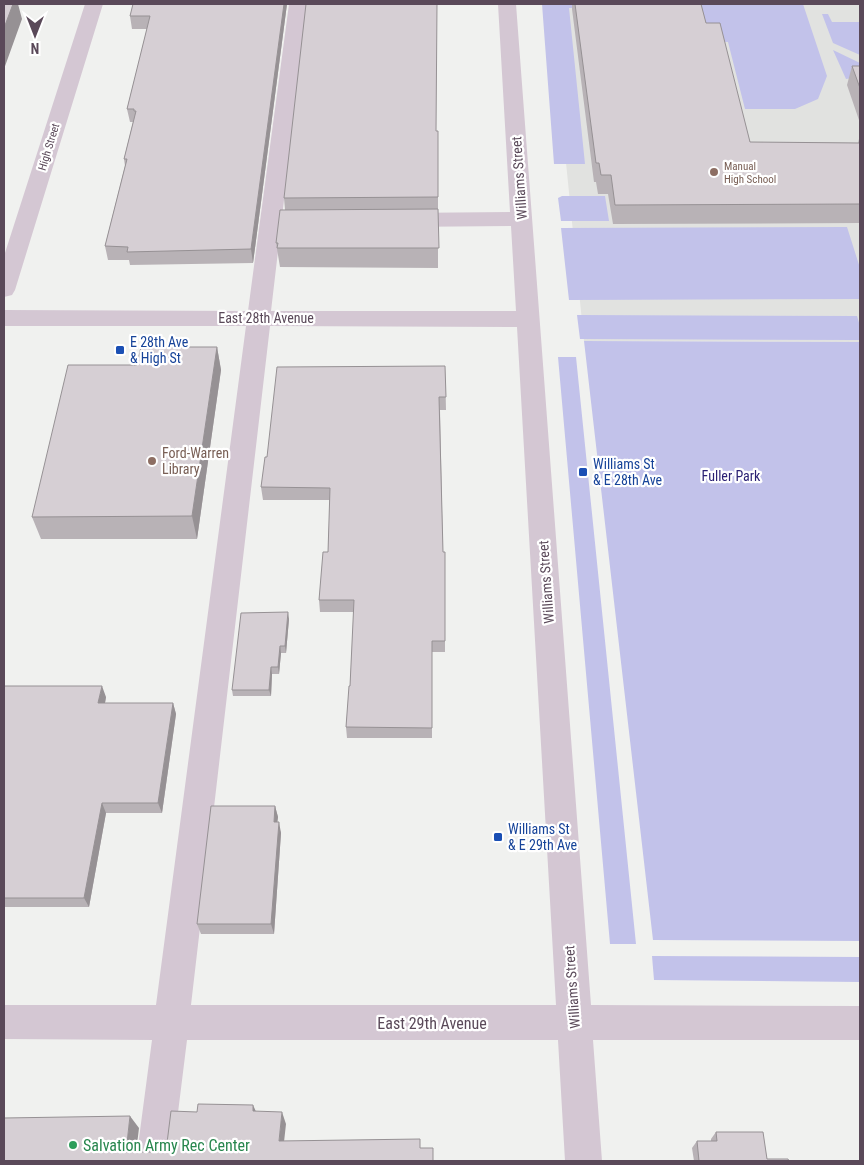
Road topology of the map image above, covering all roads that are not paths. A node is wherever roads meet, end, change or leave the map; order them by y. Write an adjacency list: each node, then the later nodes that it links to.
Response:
1 (94, 4): 6 (street, High Street)
2 (298, 4): 8 (street)
3 (506, 4): 4 (street, Williams Street)
4 (522, 219): 5 (street); 9 (street, Williams Street)
5 (381, 220)
6 (4, 290)
7 (4, 318): 8 (street, East 28th Avenue)
8 (259, 318): 9 (street, East 28th Avenue); 11 (street)
9 (529, 319): 12 (street, Williams Street)
10 (4, 1022): 11 (street, East 29th Avenue)
11 (172, 1023): 12 (street, East 29th Avenue); 14 (street)
12 (575, 1023): 13 (street, East 29th Avenue); 15 (street, Williams Street)
13 (860, 1023)
14 (154, 1161)
15 (584, 1161)

